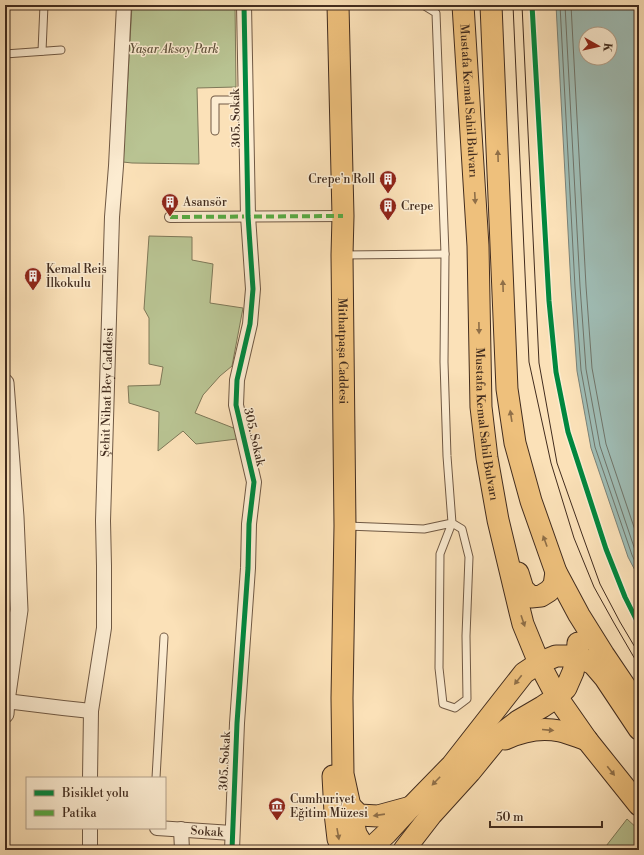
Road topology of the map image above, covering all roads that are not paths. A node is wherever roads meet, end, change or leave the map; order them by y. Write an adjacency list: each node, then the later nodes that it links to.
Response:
1 (44, 5): 9 (lane)
2 (124, 5): 31 (street, Şehit Nihat Bey Caddesi)
3 (244, 5): 11 (street, 305. Sokak)
4 (338, 5): 15 (main road, Mithatpaşa Caddesi)
5 (423, 5): 16 (lane)
6 (463, 5): 19 (main road, Mustafa Kemal Sahil Bulvarı, one-way to 19)
7 (491, 5): 22 (main road, Mustafa Kemal Sahil Bulvarı, one-way to 7)
8 (61, 50): 9 (lane)
9 (42, 51): 10 (lane)
10 (5, 54)
11 (246, 100): 12 (lane); 14 (street, 305. Sokak)
12 (215, 131)
13 (170, 216): 14 (street)
14 (248, 216): 15 (street); 45 (street, 305. Sokak)
15 (343, 216): 17 (main road, Mithatpaşa Caddesi)
16 (445, 254): 17 (lane); 20 (lane)
17 (342, 255): 21 (main road, Mithatpaşa Caddesi)
18 (5, 383): 30 (street)
19 (498, 520): 22 (main road); 26 (main road, Mustafa Kemal Sahil Bulvarı, one-way to 26)
20 (452, 523): 20 (lane); 21 (lane)
21 (345, 526): 28 (main road, Mithatpaşa Caddesi)
22 (556, 572): 23 (main road, Mustafa Kemal Sahil Bulvarı)
23 (579, 615): 25 (main road); 29 (main road, Mustafa Kemal Sahil Bulvarı)
24 (164, 637): 36 (lane)
25 (577, 656): 26 (main road); 27 (main road); 32 (main road)
26 (539, 663): 27 (main road, Mustafa Kemal Sahil Bulvarı); 41 (main road, one-way to 41)
27 (557, 697): 33 (main road, Mustafa Kemal Sahil Bulvarı); 34 (main road)
28 (342, 698): 40 (main road, Mithatpaşa Caddesi); 49 (main road, Mithatpaşa Caddesi, one-way to 49)
29 (639, 707)
30 (5, 708): 31 (street)
31 (91, 711): 35 (street, Şehit Nihat Bey Caddesi)
32 (639, 729)
33 (587, 740): 34 (main road, one-way to 33); 39 (main road, Mustafa Kemal Sahil Bulvarı, one-way to 39)
34 (486, 751): 52 (main road)
35 (90, 777)
36 (156, 777)
37 (639, 792): 38 (main road)
38 (639, 799)
39 (639, 805)
40 (350, 806): 41 (main road, one-way to 40); 50 (main road, Mithatpaşa Caddesi)
41 (411, 807): 51 (main road)
42 (166, 828): 44 (street, Sokak)
43 (90, 829): 46 (street)
44 (181, 829): 45 (street, Sokak); 47 (street)
45 (232, 833): 48 (street, 305. Sokak)
46 (90, 850)
47 (182, 850)
48 (232, 850)
49 (344, 850)
50 (366, 850)
51 (369, 850)
52 (404, 850)

